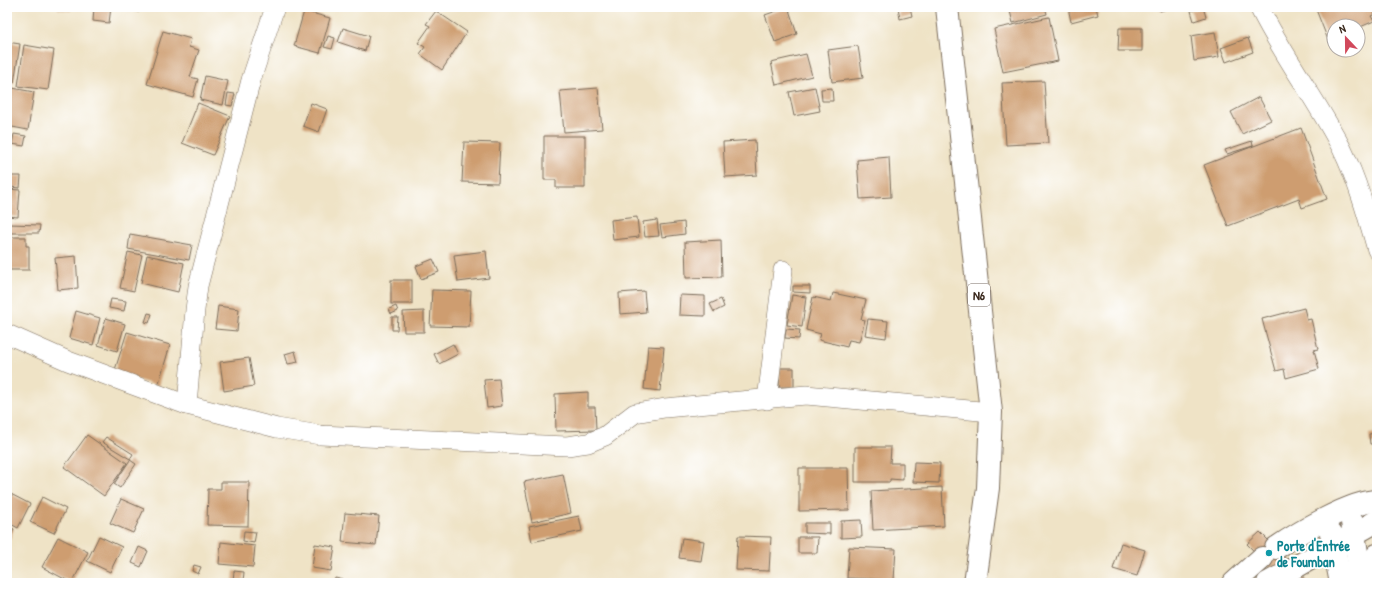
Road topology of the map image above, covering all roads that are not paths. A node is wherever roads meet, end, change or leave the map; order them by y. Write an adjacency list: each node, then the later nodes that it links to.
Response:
1 (275, 7): 8 (street)
2 (947, 7): 9 (main road, N6)
3 (1259, 7): 4 (street)
4 (1377, 250)
5 (783, 270): 7 (street)
6 (7, 334): 8 (street)
7 (767, 400): 8 (street); 9 (street)
8 (187, 405)
9 (991, 412): 18 (main road, N6)
10 (1377, 501): 11 (main road)
11 (1349, 509): 12 (main road); 14 (main road)
12 (1327, 518): 15 (main road); 19 (main road)
13 (1377, 521): 14 (main road)
14 (1355, 535): 15 (main road); 21 (main road)
15 (1334, 547): 17 (main road); 20 (main road)
16 (1377, 555): 21 (main road)
17 (1280, 576)
18 (975, 583)
19 (1234, 583)
20 (1341, 583)
21 (1363, 583)

